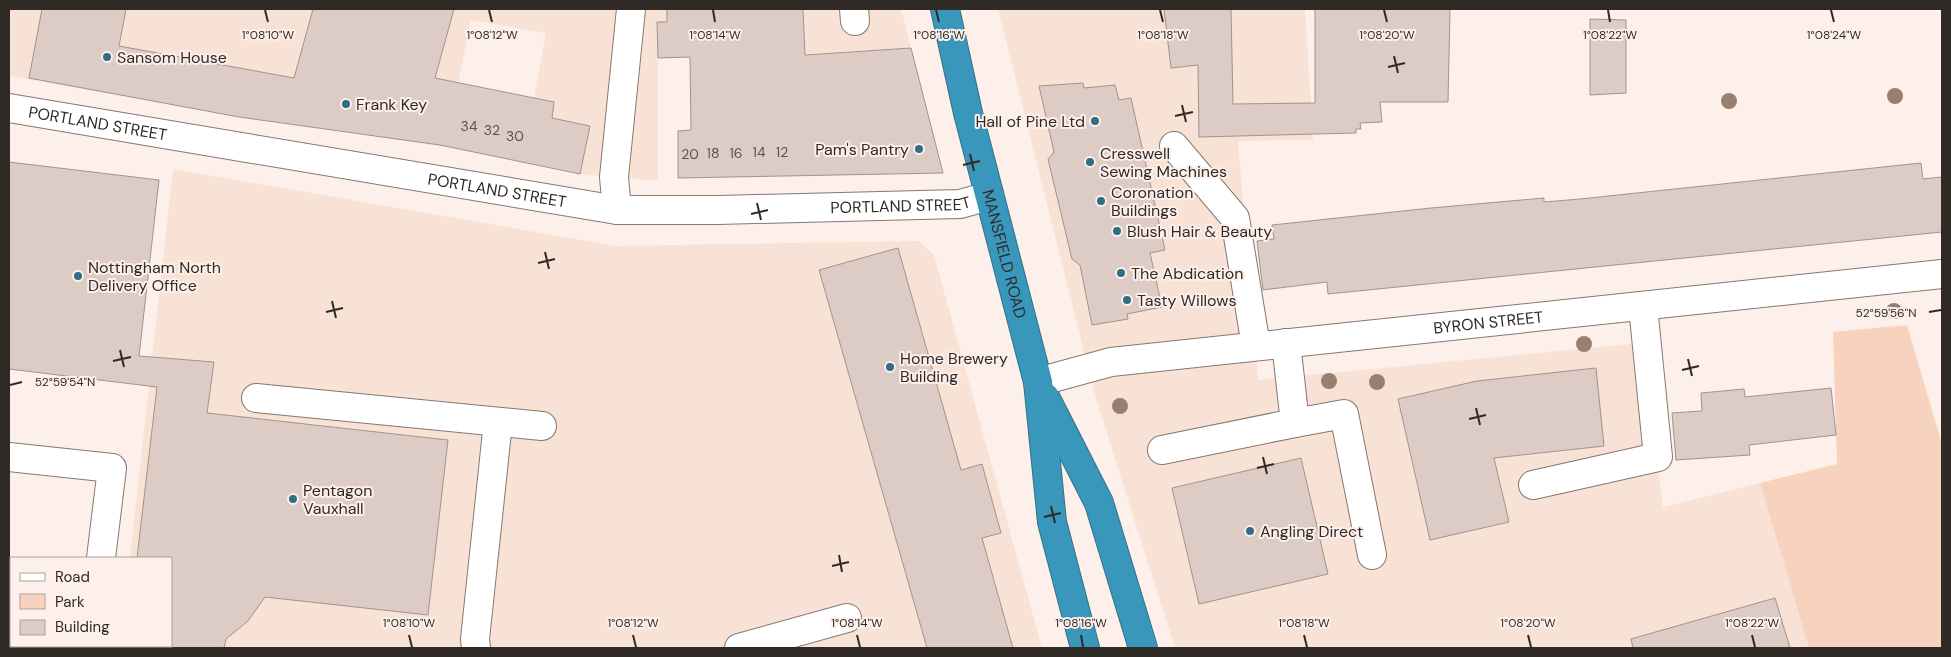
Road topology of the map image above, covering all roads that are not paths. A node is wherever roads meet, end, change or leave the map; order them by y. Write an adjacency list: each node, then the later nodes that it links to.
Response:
1 (631, 9): 6 (street)
2 (945, 9): 5 (highway, MANSFIELD ROAD)
3 (9, 108): 6 (street, PORTLAND STREET)
4 (1174, 146): 10 (street)
5 (989, 196): 6 (street, PORTLAND STREET); 11 (highway, MANSFIELD ROAD)
6 (617, 210)
7 (1942, 274): 8 (street, BYRON STREET)
8 (1643, 306): 9 (street, BYRON STREET); 18 (street)
9 (1286, 344): 10 (street, BYRON STREET); 14 (street)
10 (1256, 346): 11 (street, BYRON STREET)
11 (1038, 382): 24 (highway, MANSFIELD ROAD); 25 (highway, MANSFIELD ROAD)
12 (256, 398): 13 (street)
13 (498, 422): 15 (street); 22 (street)
14 (1295, 423): 16 (street); 19 (street)
15 (542, 426)
16 (1162, 450)
17 (9, 456): 20 (street)
18 (1533, 485)
19 (1372, 554)
20 (101, 557)
21 (847, 618): 23 (street)
22 (476, 648)
23 (739, 648)
24 (1085, 648)
25 (1143, 648)

